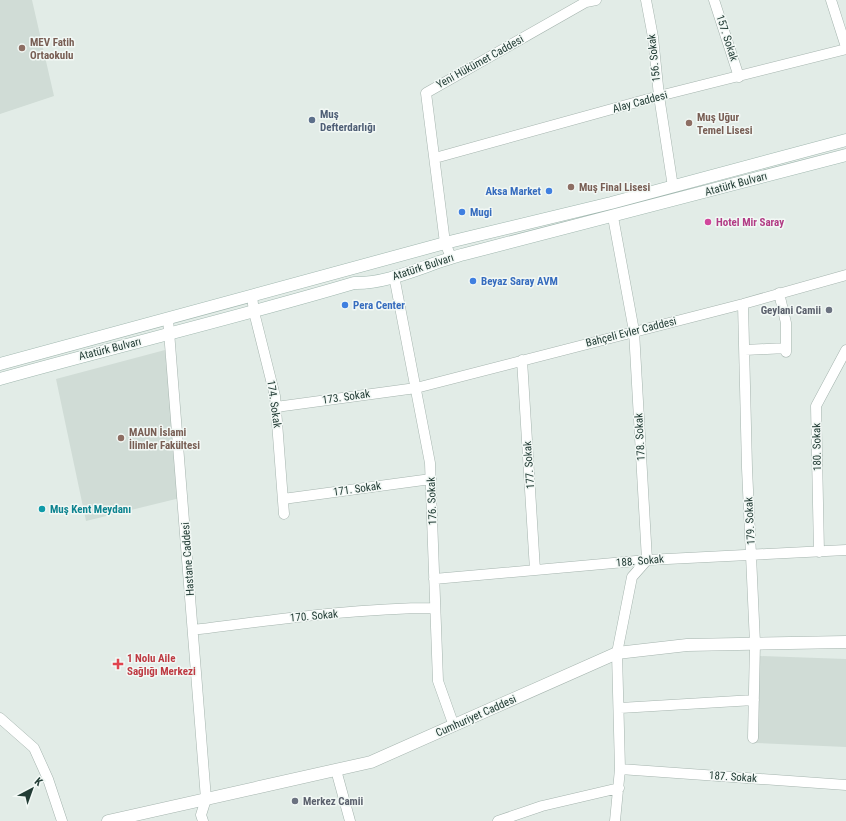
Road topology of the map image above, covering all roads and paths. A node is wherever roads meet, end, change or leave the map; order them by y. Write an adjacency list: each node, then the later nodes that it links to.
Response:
1 (596, 0): 10 (street, Yeni Hükümet Caddesi)
2 (646, 0): 7 (street, 156. Sokak)
3 (714, 0): 6 (street, 157. Sokak)
4 (831, 0): 5 (street)
5 (846, 48): 6 (street, Alay Caddesi)
6 (739, 77): 7 (street, Alay Caddesi)
7 (659, 96): 10 (street, Alay Caddesi); 11 (street, 156. Sokak)
8 (846, 140): 11 (main road, Atatürk Bulvarı)
9 (846, 155): 12 (main road, Atatürk Bulvarı)
10 (435, 158): 13 (street, Yeni Hükümet Caddesi)
11 (673, 186): 13 (main road, Atatürk Bulvarı)
12 (613, 217): 14 (main road, Atatürk Bulvarı); 22 (street, 178. Sokak)
13 (445, 243): 14 (street, Yeni Hükümet Caddesi); 18 (main road, Atatürk Bulvarı)
14 (451, 257): 16 (main road, Atatürk Bulvarı)
15 (846, 275): 17 (street, Bahçeli Evler Caddesi)
16 (394, 276): 20 (main road, Atatürk Bulvarı); 29 (street, 176. Sokak)
17 (780, 293): 19 (street, Bahçeli Evler Caddesi); 24 (street)
18 (252, 296): 20 (street, 174. Sokak); 21 (main road, Atatürk Bulvarı)
19 (743, 304): 22 (street, Bahçeli Evler Caddesi); 24 (street, 179. Sokak)
20 (254, 312): 23 (main road, Atatürk Bulvarı); 30 (street, 174. Sokak)
21 (168, 319): 23 (street, Hastane Caddesi); 27 (main road, Atatürk Bulvarı)
22 (634, 331): 26 (street, Bahçeli Evler Caddesi); 37 (street, 178. Sokak)
23 (171, 334): 28 (main road, Atatürk Bulvarı); 41 (street, Hastane Caddesi)
24 (745, 350): 36 (street, 179. Sokak)
25 (846, 350): 35 (street, 180. Sokak)
26 (522, 360): 29 (street, Bahçeli Evler Caddesi); 38 (street, 177. Sokak)
27 (0, 364)
28 (0, 379)
29 (416, 388): 30 (street, 173. Sokak); 31 (street, 176. Sokak)
30 (276, 407): 32 (street, 174. Sokak)
31 (431, 479): 32 (street, 171. Sokak); 39 (street, 176. Sokak)
32 (283, 499): 33 (street, 174. Sokak)
33 (284, 514)
34 (846, 550): 35 (street, 188. Sokak)
35 (819, 552): 36 (street, 188. Sokak)
36 (751, 553): 37 (street, 188. Sokak); 43 (street, 179. Sokak)
37 (647, 560): 38 (street, 188. Sokak); 44 (street)
38 (536, 570): 39 (street, 188. Sokak)
39 (434, 578): 40 (street, 176. Sokak)
40 (435, 608): 41 (street, 170. Sokak); 48 (street, 176. Sokak)
41 (193, 630): 54 (street, Hastane Caddesi)
42 (846, 642): 43 (main road, Cumhuriyet Caddesi)
43 (755, 643): 44 (main road, Cumhuriyet Caddesi); 45 (street, 179. Sokak)
44 (617, 653): 46 (street); 48 (main road, Cumhuriyet Caddesi)
45 (754, 700): 46 (street); 49 (street, 179. Sokak)
46 (620, 708): 50 (street)
47 (0, 718): 55 (street)
48 (454, 726): 51 (main road, Cumhuriyet Caddesi)
49 (753, 738)
50 (620, 769): 52 (street, 187. Sokak); 53 (street)
51 (336, 770): 54 (main road, Cumhuriyet Caddesi); 58 (street)
52 (846, 785)
53 (618, 788): 59 (street); 60 (street)
54 (206, 799): 56 (main road, Cumhuriyet Caddesi); 57 (street, Hastane Caddesi)
55 (62, 821)
56 (108, 821)
57 (203, 821)
58 (350, 821)
59 (498, 821)
60 (615, 821)

